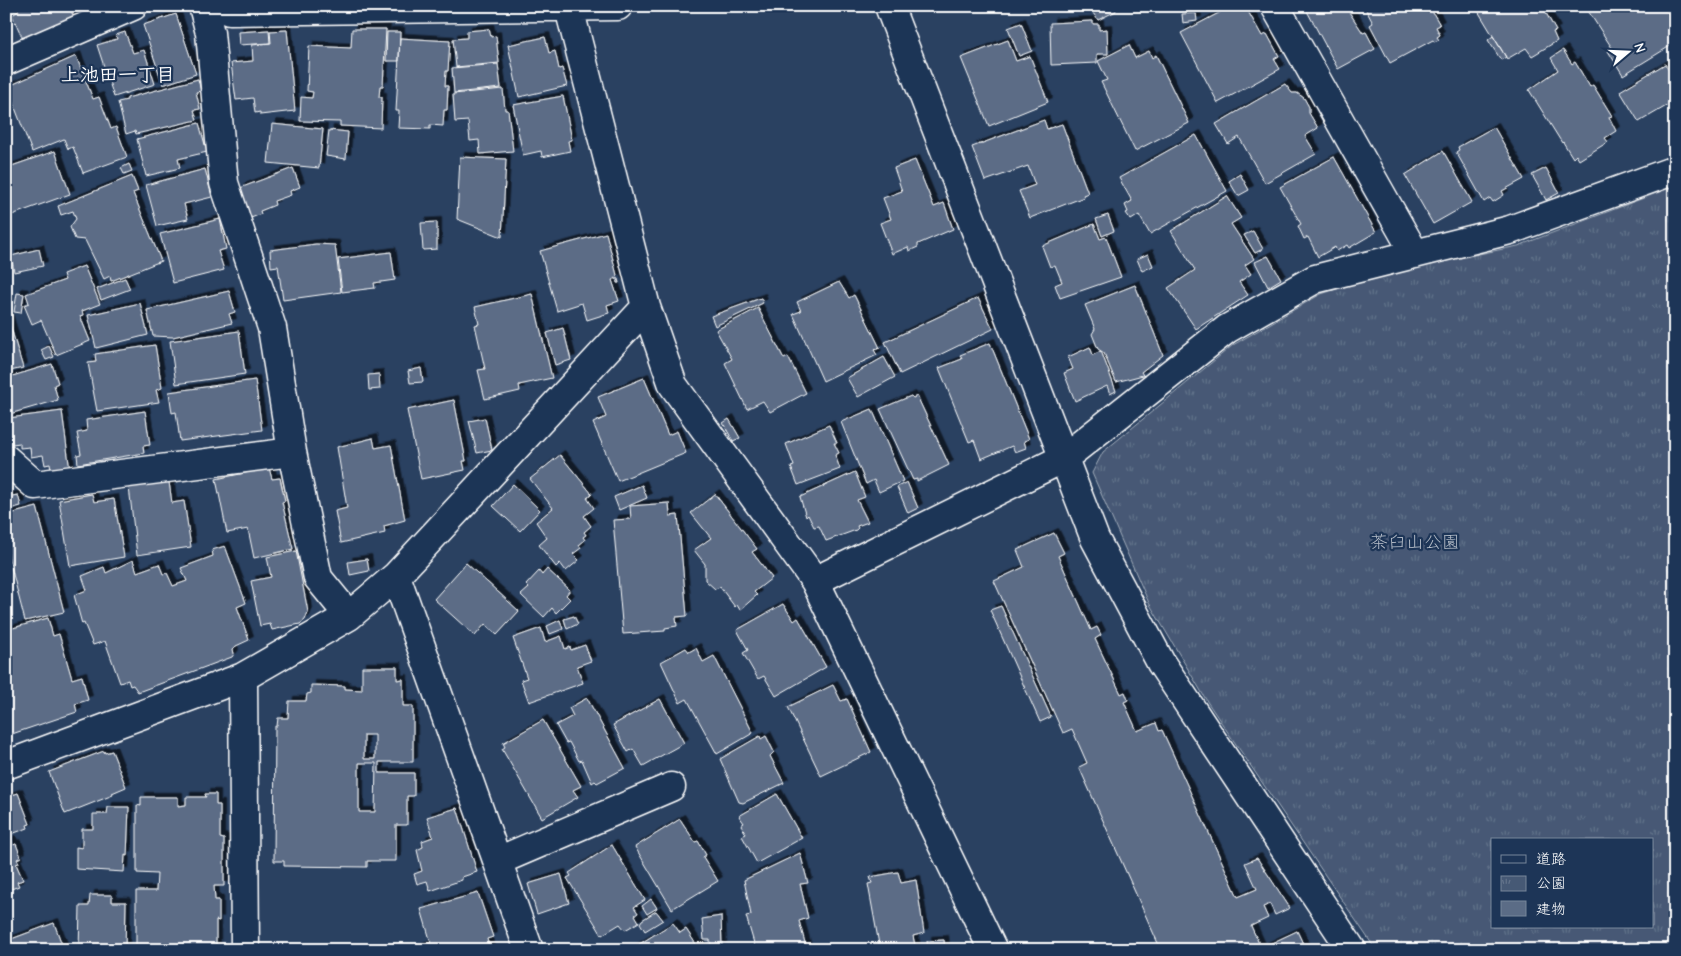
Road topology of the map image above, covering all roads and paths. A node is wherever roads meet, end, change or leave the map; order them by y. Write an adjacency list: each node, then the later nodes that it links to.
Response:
1 (133, 6): 8 (street)
2 (203, 6): 12 (street)
3 (220, 6): 7 (street)
4 (618, 6): 7 (street)
5 (889, 6): 13 (street)
6 (1275, 6): 10 (street)
7 (569, 8): 11 (street)
8 (6, 61)
9 (1675, 170): 10 (street)
10 (1414, 254): 13 (street)
11 (646, 307): 15 (street); 16 (street)
12 (292, 452): 14 (street); 17 (street)
13 (1064, 458): 16 (street); 25 (street)
14 (6, 459)
15 (396, 576): 17 (street); 21 (street)
16 (815, 581): 24 (street)
17 (349, 616): 18 (street)
18 (244, 677): 19 (street); 22 (street)
19 (6, 765)
20 (672, 787): 21 (street)
21 (498, 860): 23 (street)
22 (245, 950)
23 (529, 950)
24 (994, 950)
25 (1352, 950)

